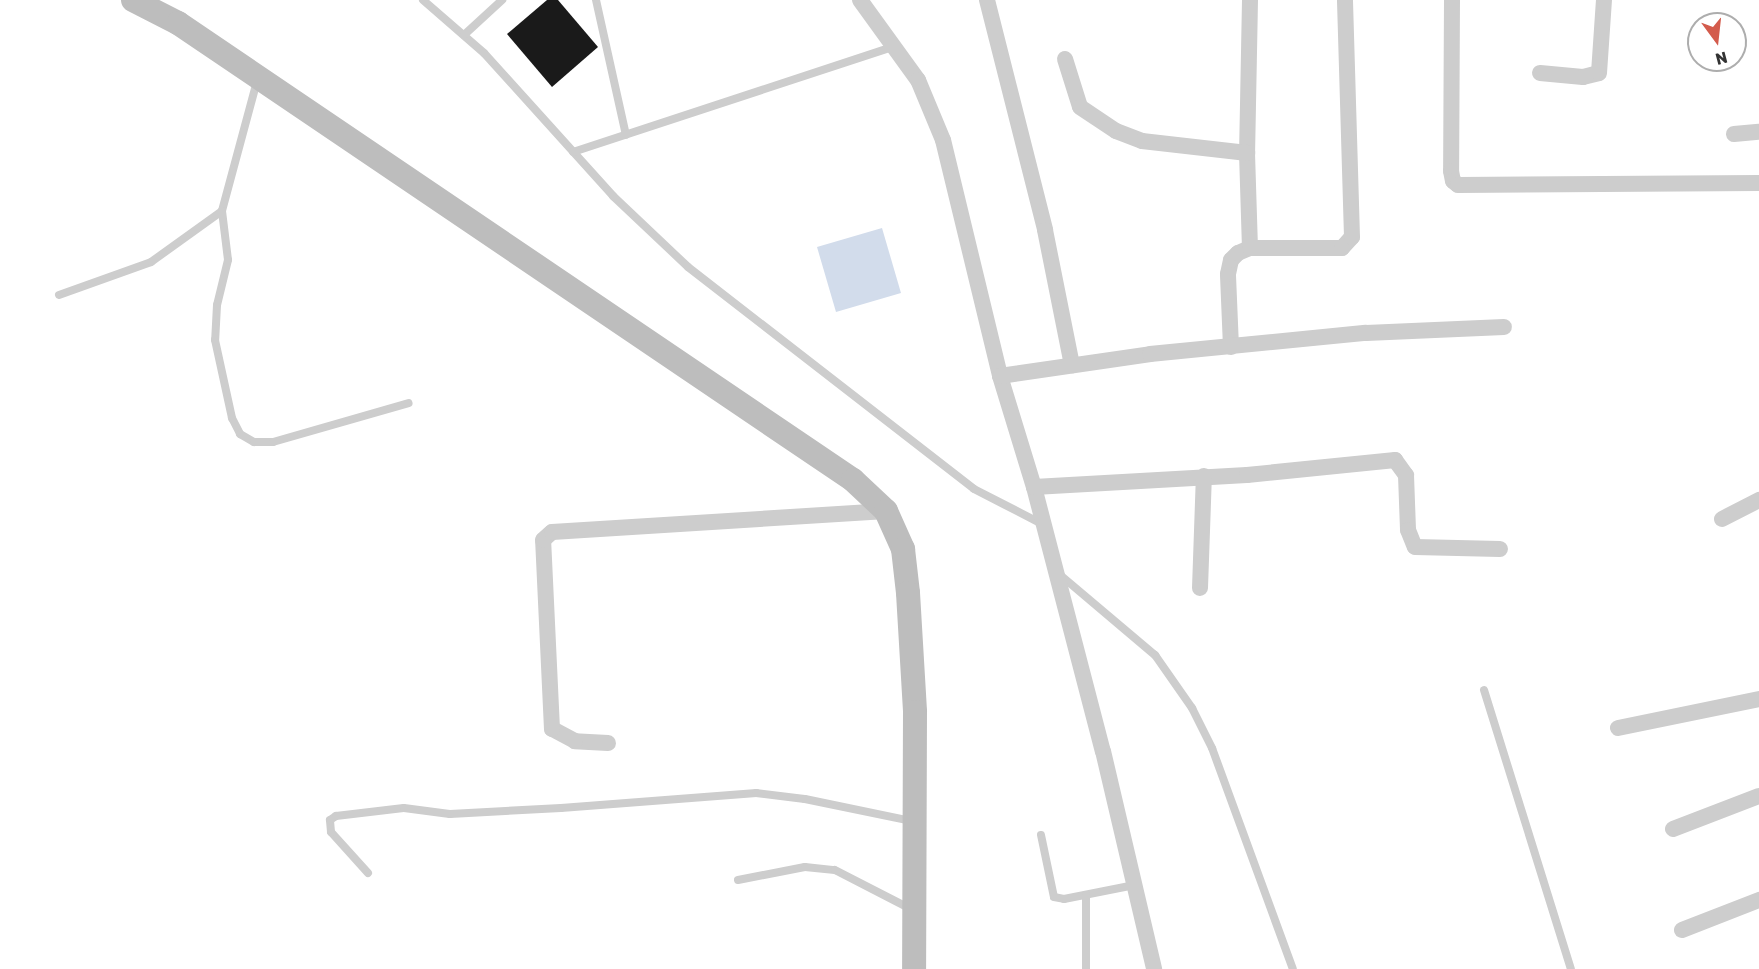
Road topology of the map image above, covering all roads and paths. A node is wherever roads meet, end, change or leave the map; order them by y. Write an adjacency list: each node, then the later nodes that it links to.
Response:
1 (133, 0): 15 (street)
2 (423, 0): 11 (lane)
3 (502, 0): 11 (lane)
4 (596, 0): 18 (lane)
5 (860, 0): 12 (street)
6 (987, 0): 27 (street)
7 (1250, 0): 20 (street)
8 (1345, 0): 23 (street)
9 (1452, 0): 21 (street)
10 (1604, 0): 14 (street)
11 (464, 35): 19 (lane)
12 (896, 46): 18 (lane); 28 (street)
13 (1065, 59): 20 (street)
14 (1540, 73)
15 (258, 78): 22 (lane); 33 (street)
16 (1759, 132): 17 (street)
17 (1734, 134)
18 (627, 135): 19 (lane)
19 (573, 152): 35 (lane)
20 (1247, 153): 23 (street)
21 (1759, 183)
22 (222, 211): 24 (lane); 29 (lane)
23 (1250, 248): 26 (street)
24 (59, 295)
25 (1504, 327): 26 (street)
26 (1231, 347): 27 (street)
27 (1072, 365): 28 (street)
28 (1000, 376): 31 (street)
29 (409, 403)
30 (1204, 476): 31 (street); 36 (street); 38 (street)
31 (1034, 487): 35 (street)
32 (1759, 500): 34 (street)
33 (886, 511): 42 (street); 44 (street)
34 (1722, 519)
35 (1044, 525): 37 (street)
36 (1500, 549)
37 (1056, 572): 49 (street); 57 (lane)
38 (1200, 588)
39 (1484, 690): 58 (lane)
40 (1759, 699): 41 (street)
41 (1618, 728)
42 (608, 743)
43 (1759, 796): 45 (street)
44 (915, 822): 47 (lane); 52 (street)
45 (1673, 829)
46 (1041, 835): 50 (lane)
47 (368, 873)
48 (738, 880): 52 (lane)
49 (1135, 885): 50 (lane); 56 (street)
50 (1086, 895): 55 (lane)
51 (1759, 900): 53 (street)
52 (915, 910): 54 (street)
53 (1682, 930)
54 (914, 969)
55 (1086, 969)
56 (1154, 969)
57 (1293, 969)
58 (1571, 969)

